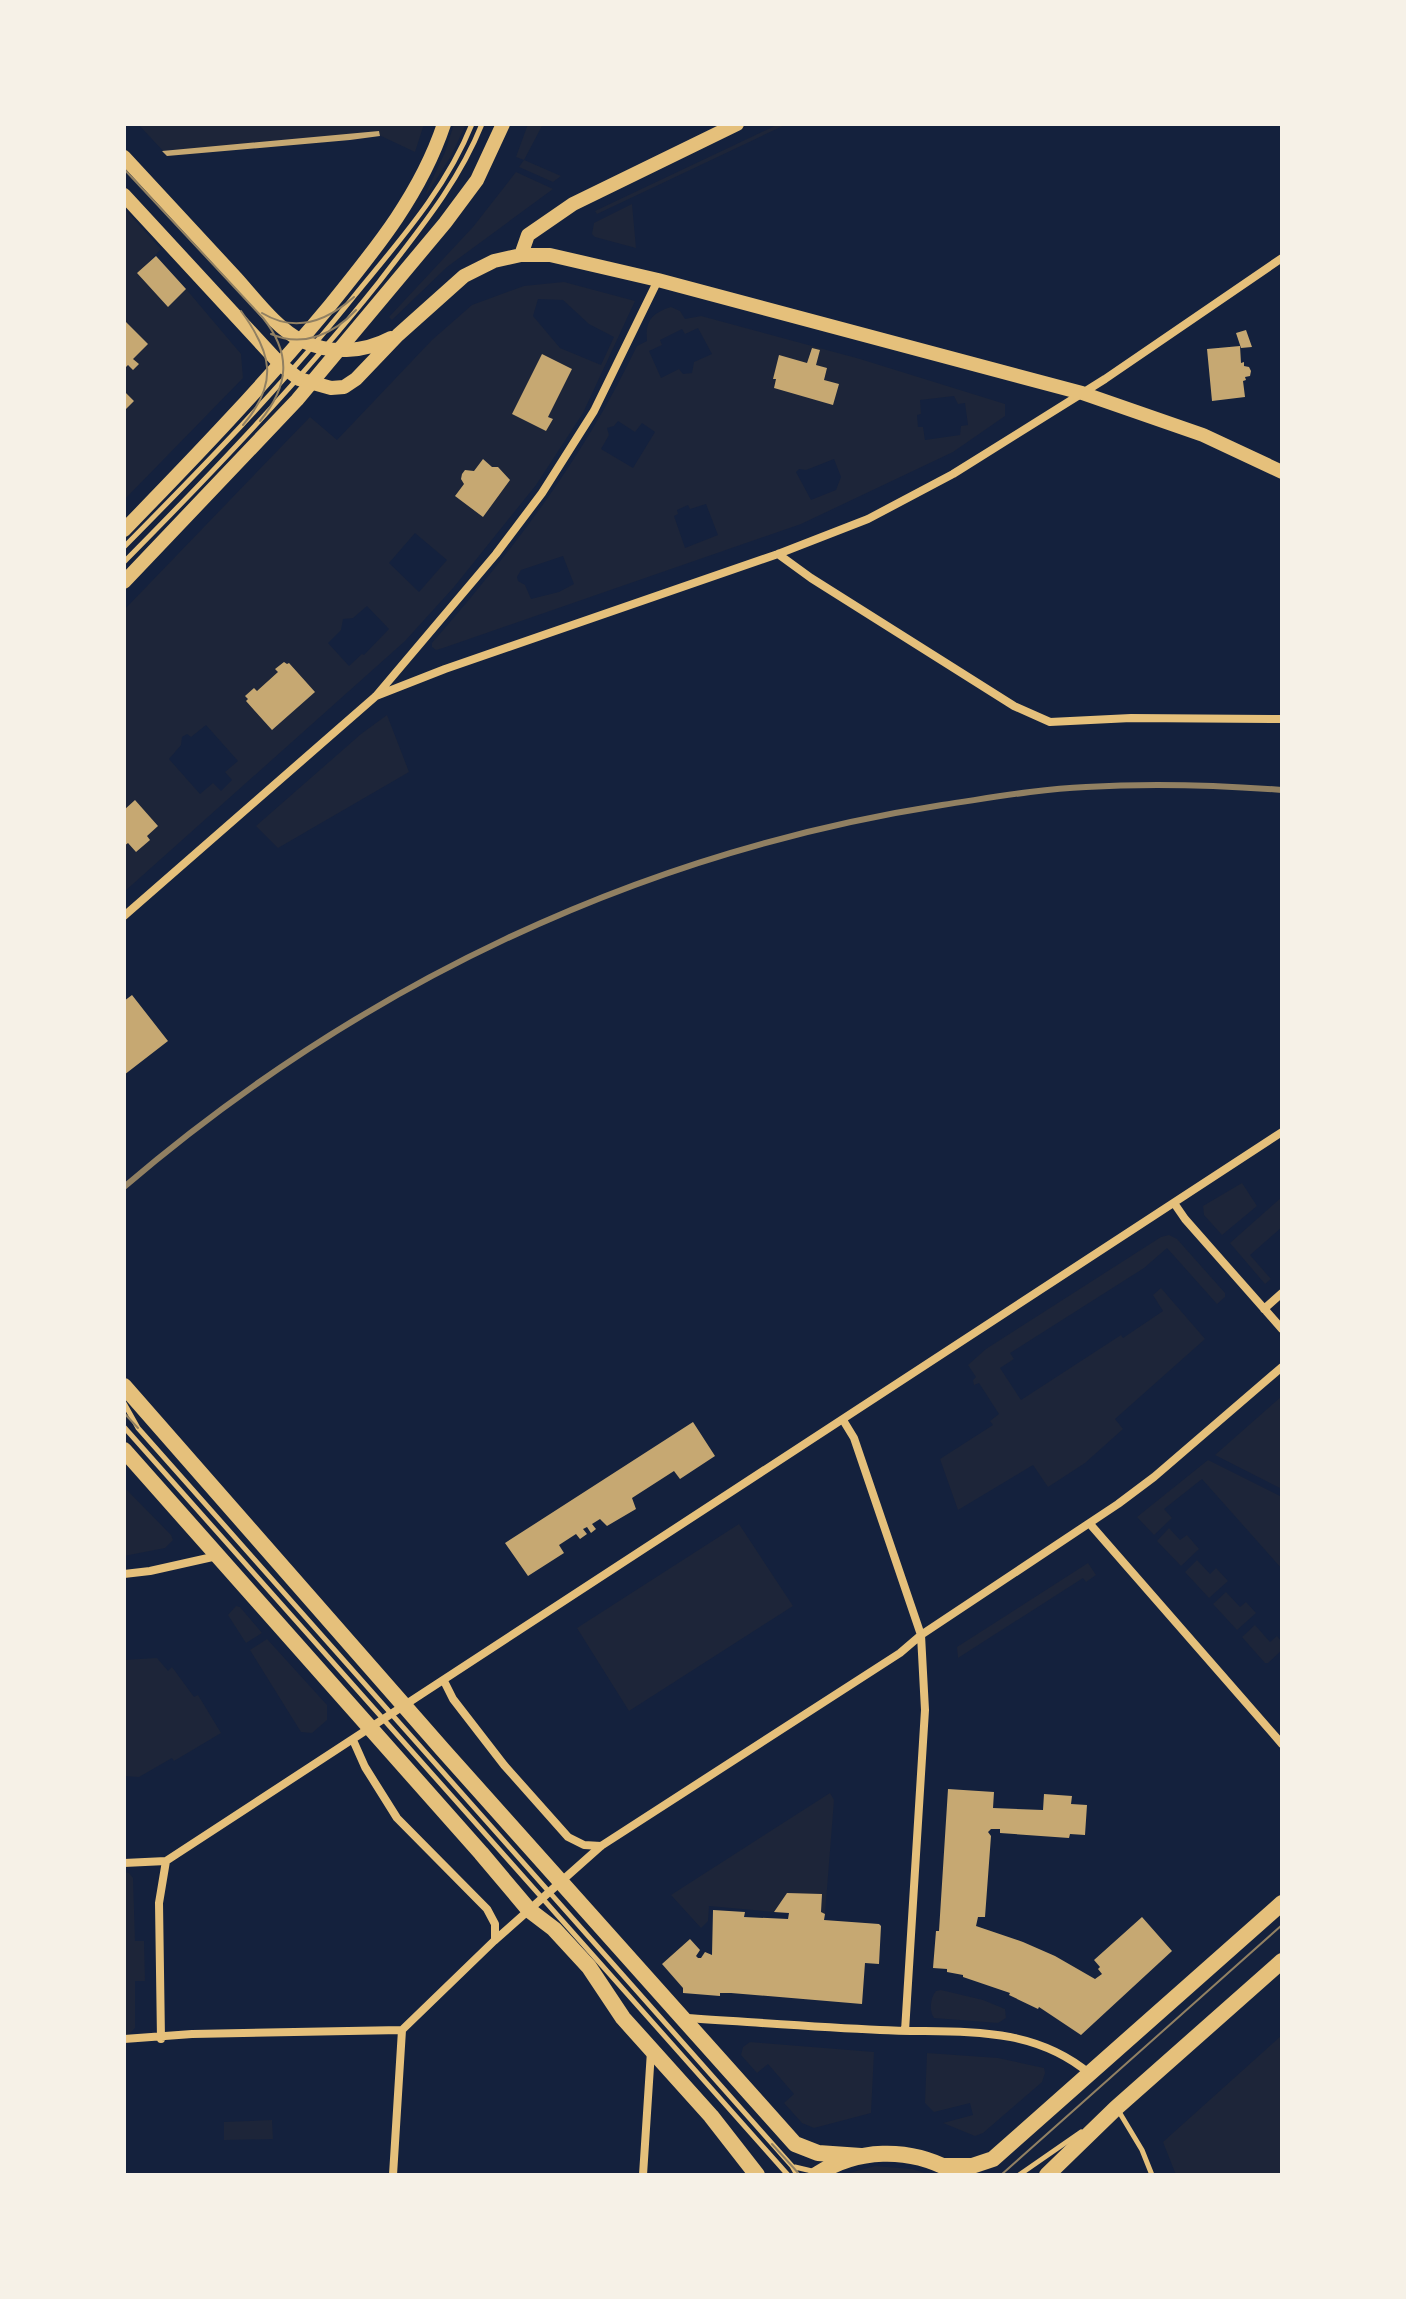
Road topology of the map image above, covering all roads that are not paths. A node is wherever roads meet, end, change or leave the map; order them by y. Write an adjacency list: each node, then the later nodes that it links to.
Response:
1 (444, 124): 12 (street)
2 (472, 124): 12 (lane)
3 (482, 124): 12 (lane)
4 (503, 124): 12 (street)
5 (737, 124): 8 (street)
6 (124, 157): 12 (street)
7 (124, 195): 13 (street)
8 (521, 255): 10 (street); 11 (street)
9 (1282, 258): 14 (street)
10 (658, 280): 14 (street); 21 (street)
11 (398, 335): 12 (street); 13 (street)
12 (320, 346): 13 (street); 13 (street)
13 (295, 375): 16 (street); 17 (lane); 19 (lane); 20 (street)
14 (1082, 393): 15 (street); 18 (street)
15 (1282, 472)
16 (124, 530)
17 (124, 547)
18 (778, 554): 21 (street); 22 (street)
19 (124, 562)
20 (124, 582)
21 (376, 696): 23 (street)
22 (1282, 719)
23 (124, 916)
24 (1282, 1132): 25 (street)
25 (1174, 1203): 27 (street); 32 (street)
26 (1282, 1293): 27 (street)
27 (1264, 1309): 28 (street)
28 (1282, 1329)
29 (1282, 1367): 35 (street)
30 (124, 1386): 40 (main road)
31 (124, 1403): 40 (lane)
32 (843, 1420): 38 (street); 39 (street)
33 (124, 1427): 40 (lane)
34 (124, 1450): 36 (main road)
35 (1090, 1524): 38 (street); 42 (street)
36 (218, 1556): 37 (street); 40 (main road)
37 (124, 1574)
38 (921, 1635): 43 (street); 52 (street)
39 (444, 1681): 40 (street); 43 (street)
40 (388, 1717): 41 (street); 46 (main road); 46 (main road)
41 (353, 1740): 44 (street); 48 (street)
42 (1282, 1744)
43 (601, 1846): 46 (street)
44 (166, 1861): 45 (street); 54 (street)
45 (124, 1863)
46 (545, 1896): 48 (street); 50 (main road); 55 (main road); 59 (lane); 65 (lane)
47 (1282, 1903): 56 (main road)
48 (494, 1941): 51 (street)
49 (1282, 1961): 57 (main road)
50 (685, 2018): 52 (street); 58 (main road)
51 (402, 2030): 54 (street); 62 (street)
52 (905, 2031): 56 (street)
53 (124, 2039): 54 (street)
54 (161, 2039)
55 (651, 2050): 63 (street); 64 (main road)
56 (1090, 2074): 60 (main road)
57 (1116, 2108): 68 (lane); 69 (main road); 70 (lane)
58 (861, 2156): 60 (main road); 61 (main road)
59 (792, 2166): 61 (lane); 66 (lane)
60 (944, 2166): 67 (main road)
61 (818, 2173)
62 (393, 2175)
63 (643, 2175)
64 (757, 2175)
65 (788, 2175)
66 (797, 2175)
67 (959, 2175)
68 (1019, 2175)
69 (1047, 2175)
70 (1152, 2175)

